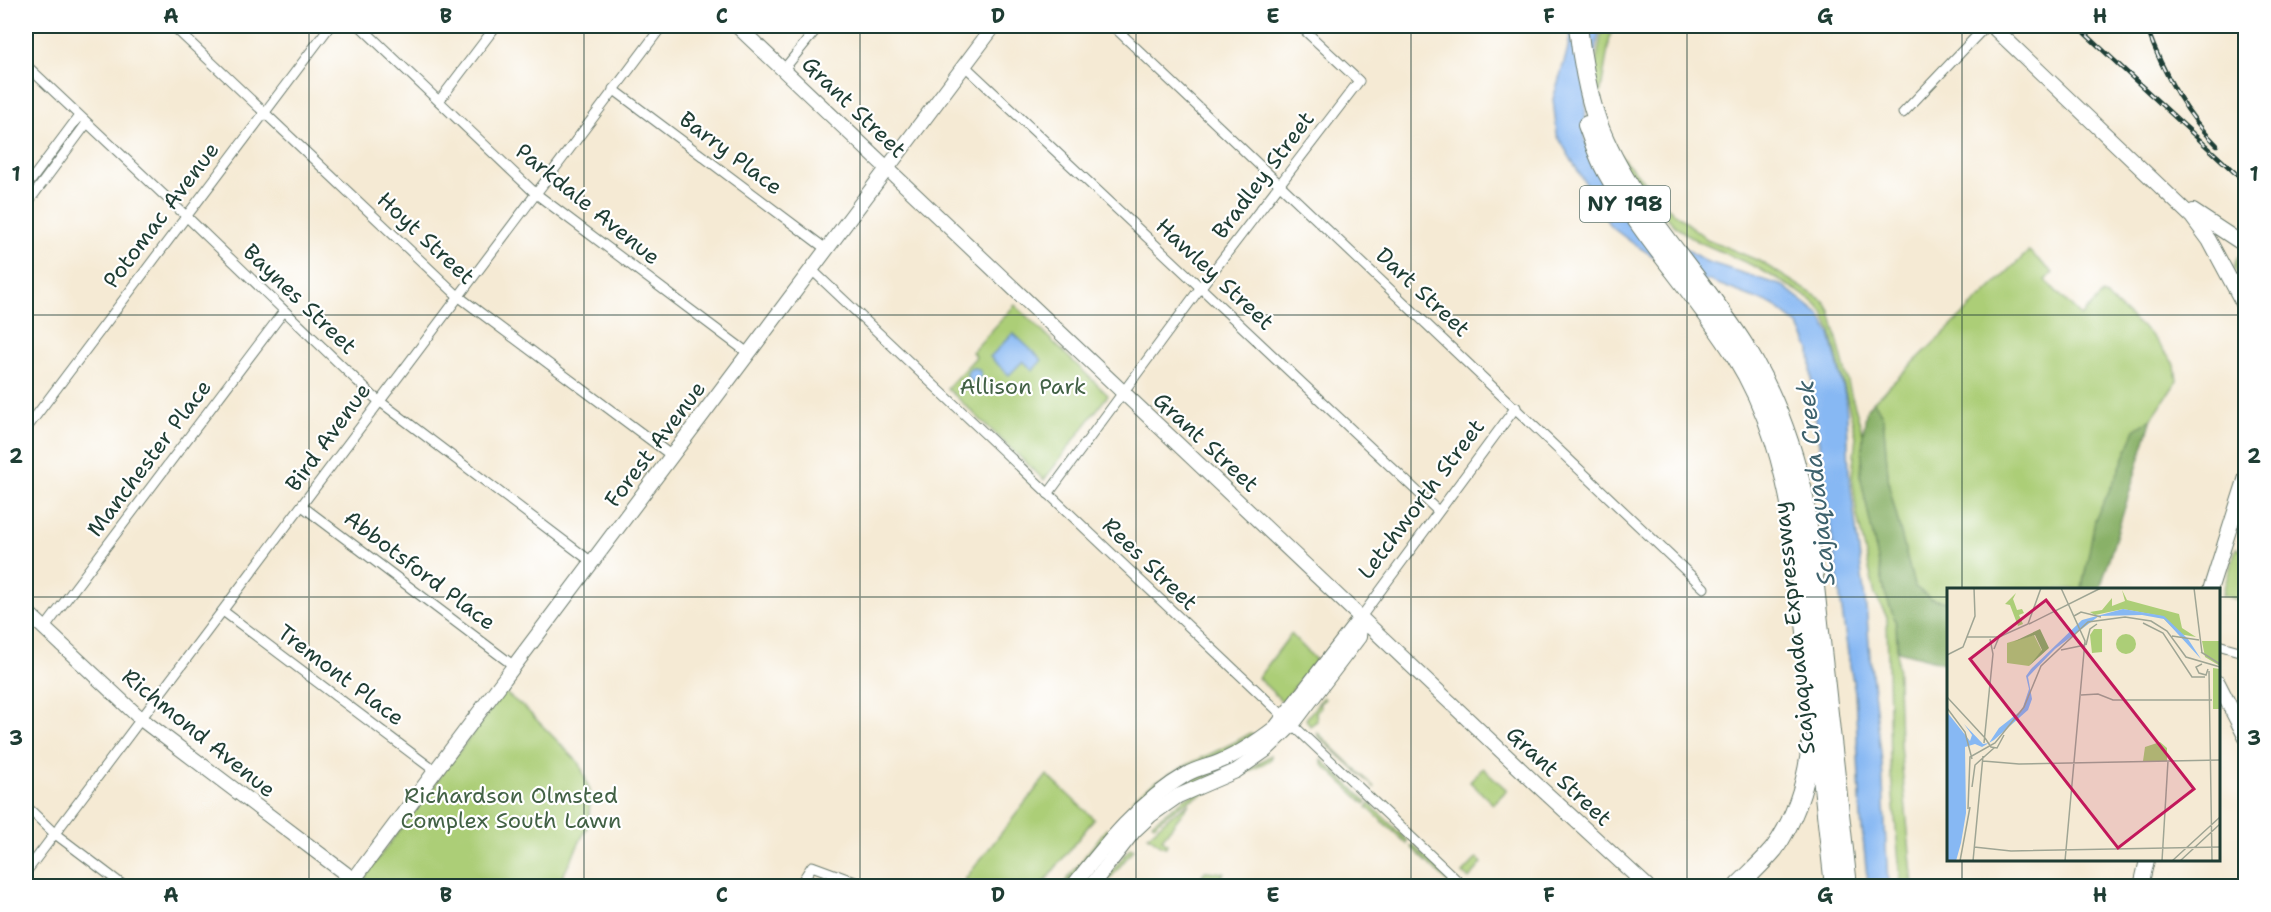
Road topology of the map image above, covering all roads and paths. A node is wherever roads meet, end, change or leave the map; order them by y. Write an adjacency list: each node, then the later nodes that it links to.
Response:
1 (173, 26): 20 (street, Hoyt Street)
2 (330, 26): 20 (street, Potomac Avenue)
3 (360, 26): 19 (street, Parkdale Avenue)
4 (496, 26): 19 (street)
5 (662, 26): 18 (street, Bird Avenue)
6 (737, 26): 17 (street, Grant Street)
7 (819, 26): 17 (street)
8 (994, 26): 16 (street, Forest Avenue)
9 (1113, 26): 24 (street, Dart Street)
10 (1300, 26): 24 (street, Bradley Street)
11 (1567, 26): 38 (highway, Scajaquada Expressway / NY 198)
12 (1578, 26): 38 (highway, Scajaquada Expressway / NY 198)
13 (1986, 26): 21 (street)
14 (1992, 26): 27 (street)
15 (26, 65): 22 (street, Baynes Street)
16 (964, 65): 23 (street, Forest Avenue); 33 (street, Hawley Street)
17 (784, 69): 23 (street, Grant Street)
18 (613, 89): 26 (street, Bird Avenue); 31 (street, Barry Place)
19 (439, 101): 26 (street, Parkdale Avenue)
20 (264, 112): 29 (street, Potomac Avenue); 34 (street, Hoyt Street)
21 (1903, 113)
22 (83, 119): 25 (street); 28 (street); 29 (street, Baynes Street)
23 (887, 168): 31 (street, Forest Avenue); 39 (street, Grant Street)
24 (1280, 184): 33 (street, Bradley Street); 41 (street, Dart Street)
25 (26, 187)
26 (535, 193): 34 (street, Bird Avenue); 37 (street, Parkdale Avenue)
27 (2176, 200): 30 (street); 35 (street)
28 (26, 205)
29 (185, 215): 36 (street, Baynes Street); 42 (street, Potomac Avenue)
30 (2246, 246)
31 (826, 249): 32 (street, Forest Avenue)
32 (811, 270): 37 (street, Forest Avenue); 45 (street, Rees Street)
33 (1201, 287): 39 (street, Bradley Street); 48 (street, Hawley Street)
34 (458, 296): 40 (street, Bird Avenue); 43 (street, Hoyt Street)
35 (2246, 309)
36 (284, 310): 40 (street, Baynes Street); 55 (street, Manchester Place)
37 (748, 353): 43 (street, Forest Avenue)
38 (1741, 353): 60 (highway, Scajaquada Expressway / NY 198); 79 (highway, Scajaquada Expressway / NY 198)
39 (1124, 393): 45 (street, Bradley Street); 54 (street, Grant Street)
40 (379, 401): 47 (street, Bird Avenue); 49 (street, Baynes Street)
41 (1516, 407): 48 (street, Letchworth Street); 50 (street, Dart Street)
42 (26, 429)
43 (672, 456): 49 (street, Forest Avenue)
44 (2246, 477): 46 (street)
45 (1048, 494): 62 (street, Rees Street)
46 (2243, 497): 51 (street)
47 (302, 506): 53 (street, Bird Avenue); 58 (street, Abbotsford Place)
48 (1438, 511): 54 (street, Letchworth Street)
49 (593, 563): 58 (street, Forest Avenue)
50 (1704, 588)
51 (2211, 588)
52 (26, 611): 55 (street, Richmond Avenue)
53 (223, 611): 61 (street, Bird Avenue); 64 (street, Tremont Place)
54 (1361, 617): 62 (street, Letchworth Street); 76 (street, Grant Street)
55 (44, 629): 61 (street, Richmond Avenue)
56 (2220, 646): 57 (street)
57 (2246, 653)
58 (514, 666): 64 (street, Forest Avenue)
59 (2220, 687): 63 (street)
60 (1815, 718): 77 (highway); 78 (highway, Scajaquada Expressway / NY 198)
61 (141, 719): 66 (street, Bird Avenue); 69 (street, Richmond Avenue)
62 (1288, 722): 73 (street); 74 (street); 75 (street, Rees Street)
63 (2246, 738)
64 (435, 771): 69 (street, Forest Avenue)
65 (26, 806): 66 (street)
66 (54, 833): 68 (street, Bird Avenue); 70 (street)
67 (2147, 861): 80 (street)
68 (26, 872)
69 (351, 883)
70 (124, 886)
71 (799, 886): 72 (street)
72 (866, 886)
73 (1073, 886)
74 (1091, 886)
75 (1463, 886)
76 (1647, 886)
77 (1738, 886)
78 (1834, 886)
79 (1848, 886)
80 (2141, 886)

